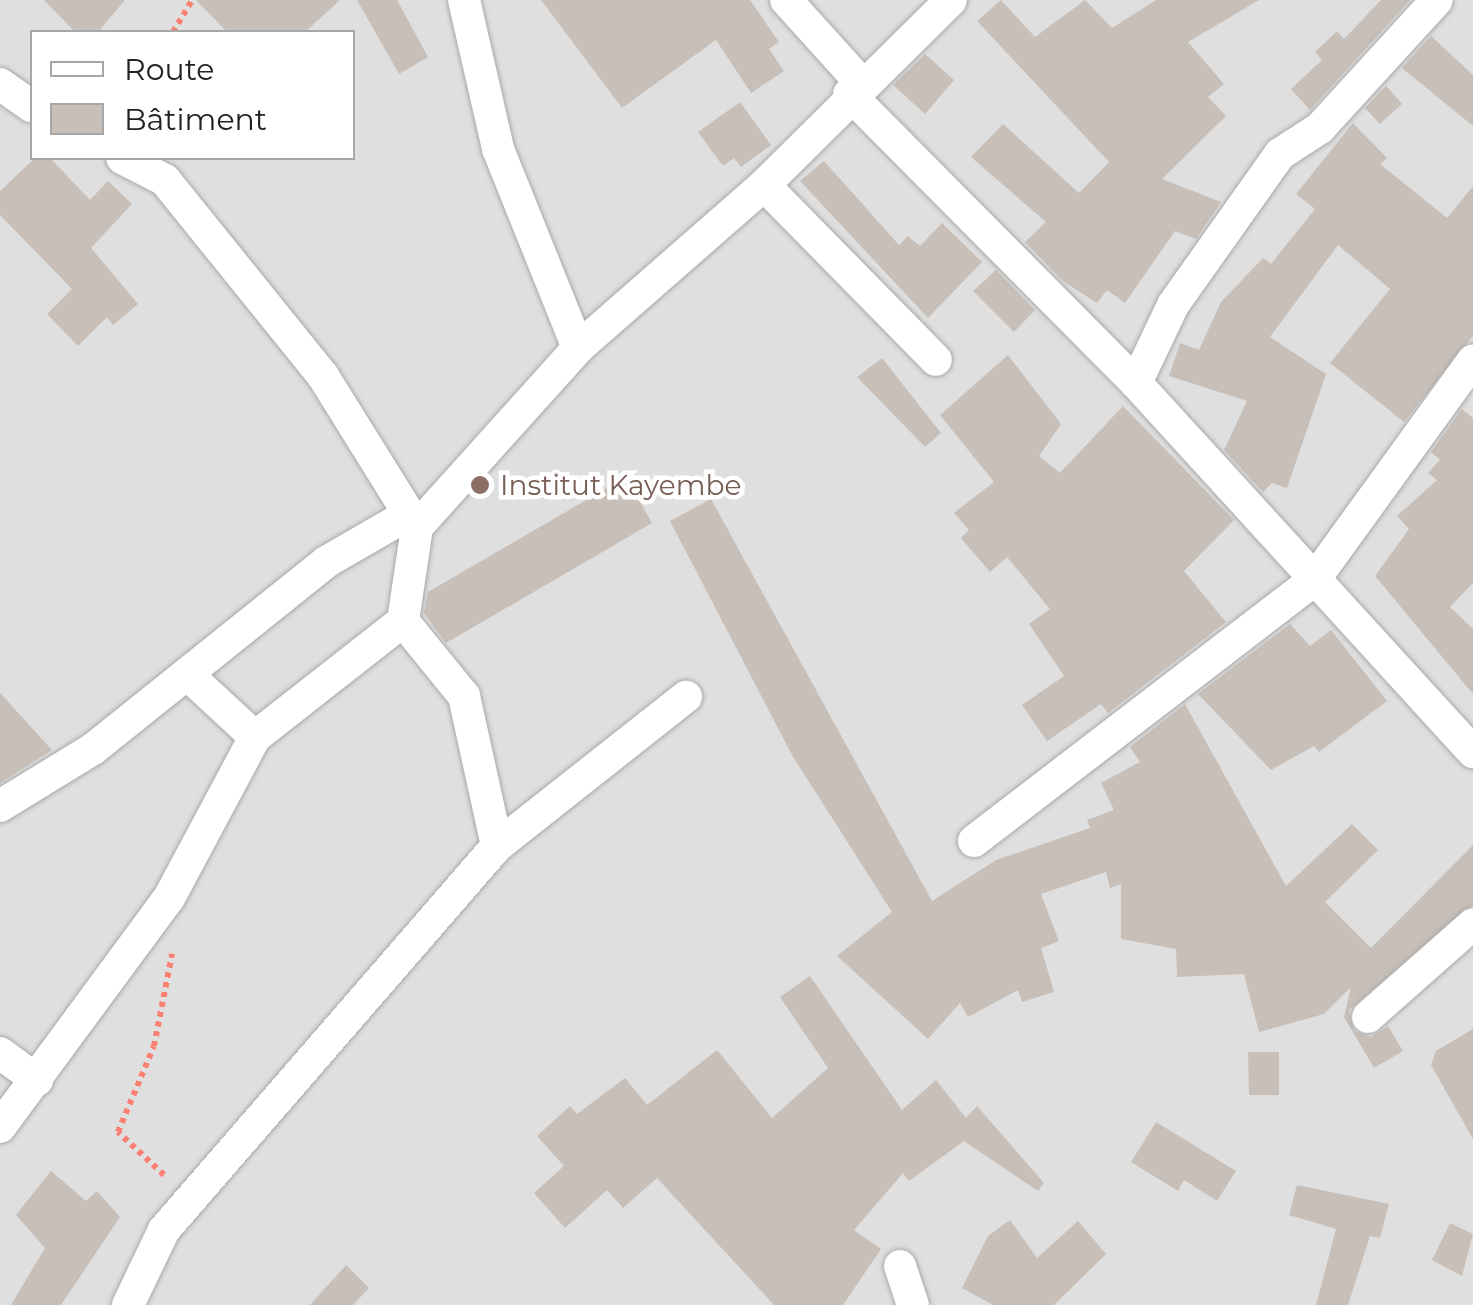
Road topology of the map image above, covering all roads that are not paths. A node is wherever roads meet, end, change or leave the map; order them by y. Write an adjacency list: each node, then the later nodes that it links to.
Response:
1 (464, 0): 10 (street)
2 (786, 0): 6 (street)
3 (950, 0): 6 (street)
4 (1436, 0): 13 (street)
5 (0, 84): 7 (street)
6 (854, 88): 9 (street); 13 (street)
7 (30, 105)
8 (126, 160): 14 (street)
9 (764, 185): 10 (street); 11 (street)
10 (578, 348): 14 (street)
11 (936, 360)
12 (1473, 360): 15 (street)
13 (1136, 383): 15 (street)
14 (413, 521): 16 (street); 17 (street)
15 (1314, 580): 20 (street); 22 (street)
16 (403, 620): 19 (street); 23 (street)
17 (188, 676): 19 (street); 21 (street)
18 (686, 696): 23 (street)
19 (255, 737): 27 (street)
20 (1473, 752)
21 (0, 806)
22 (974, 841)
23 (496, 846): 30 (street)
24 (1473, 924): 25 (street)
25 (1368, 1017)
26 (0, 1053): 27 (street)
27 (36, 1080): 28 (street)
28 (0, 1127)
29 (900, 1266): 31 (street)
30 (128, 1305)
31 (914, 1305)

